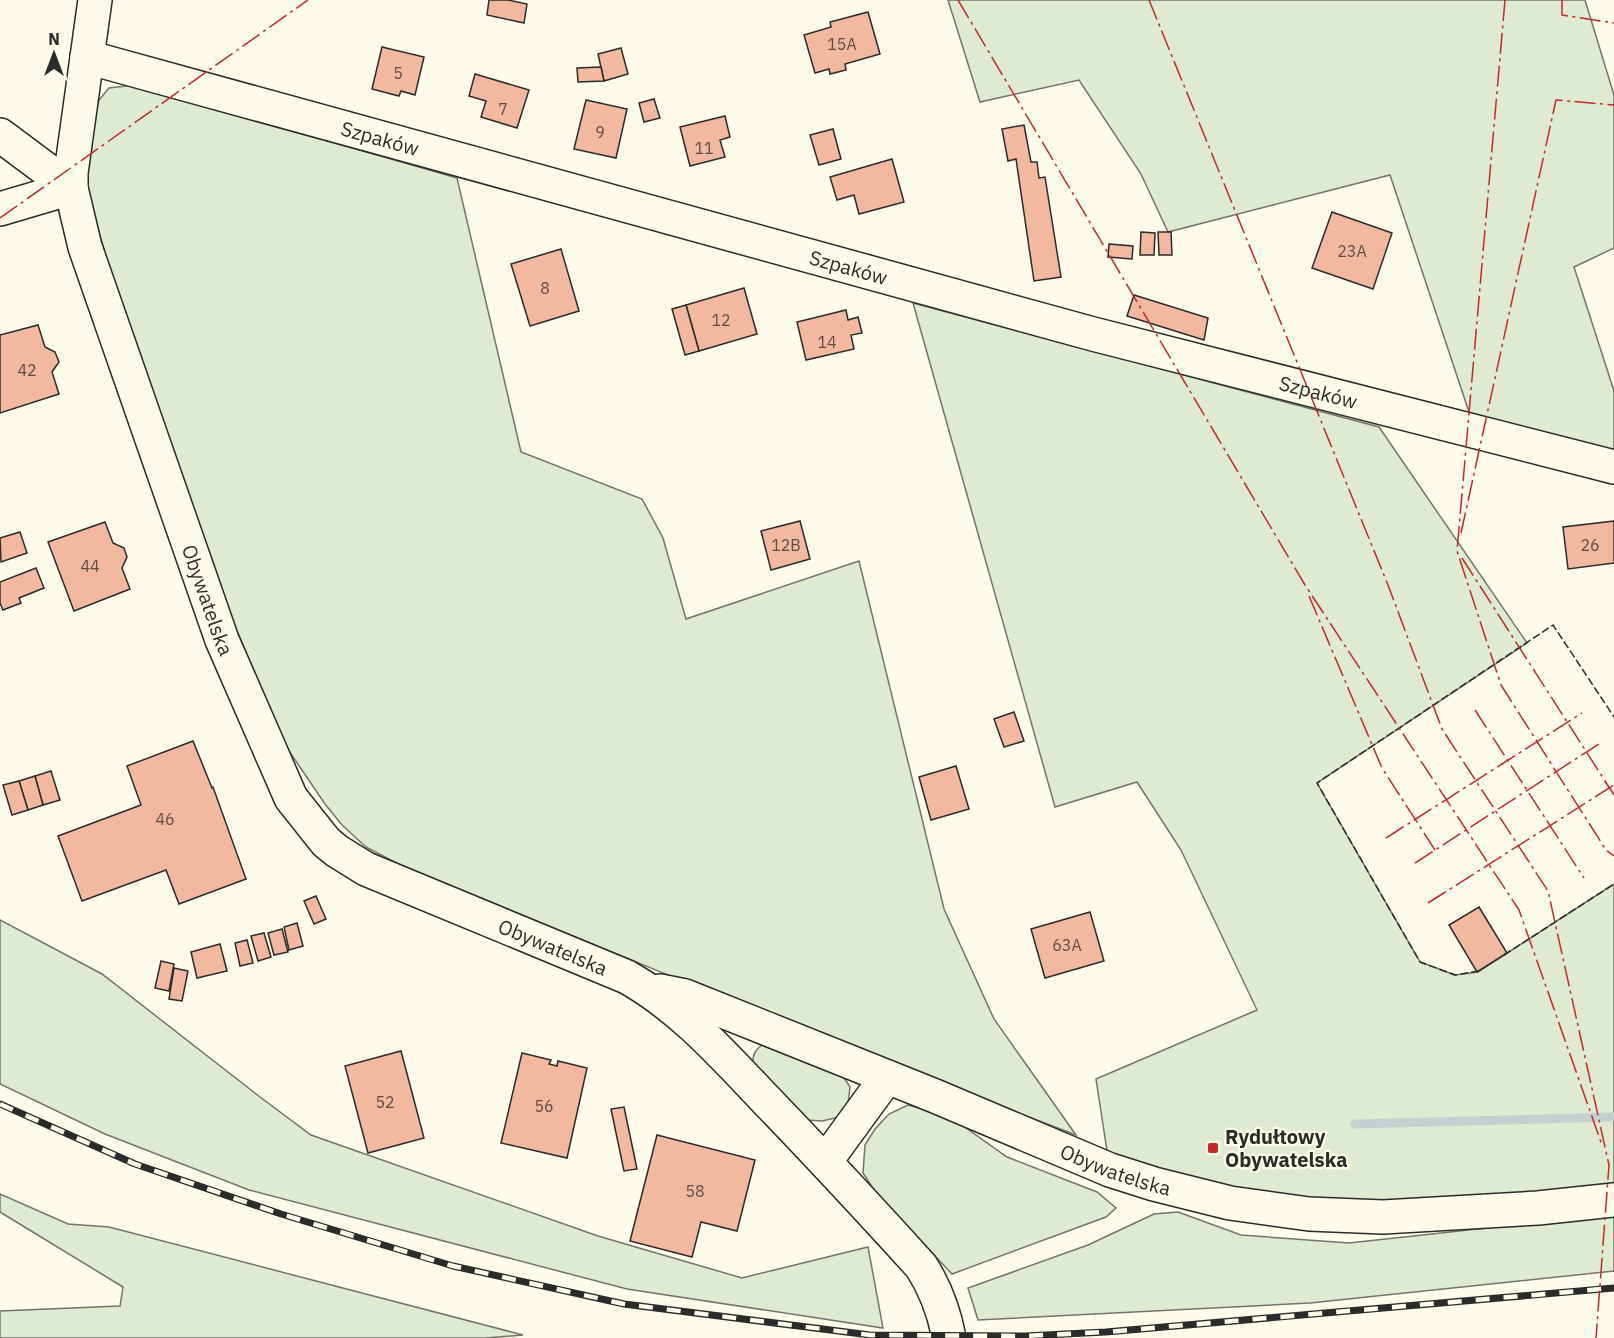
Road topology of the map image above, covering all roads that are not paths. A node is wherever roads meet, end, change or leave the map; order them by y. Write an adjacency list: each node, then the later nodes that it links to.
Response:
1 (94, 0): 2 (street, Obywatelska)
2 (87, 57): 4 (street, Obywatelska); 6 (street, Szpaków)
3 (0, 135): 4 (street)
4 (71, 188): 5 (street); 7 (street, Obywatelska)
5 (0, 209)
6 (1614, 467)
7 (646, 988): 8 (street, Obywatelska); 9 (street, Obywatelska)
8 (887, 1077): 9 (street); 10 (street, Obywatelska)
9 (825, 1162): 11 (street, Obywatelska)
10 (1614, 1200)
11 (949, 1338)

